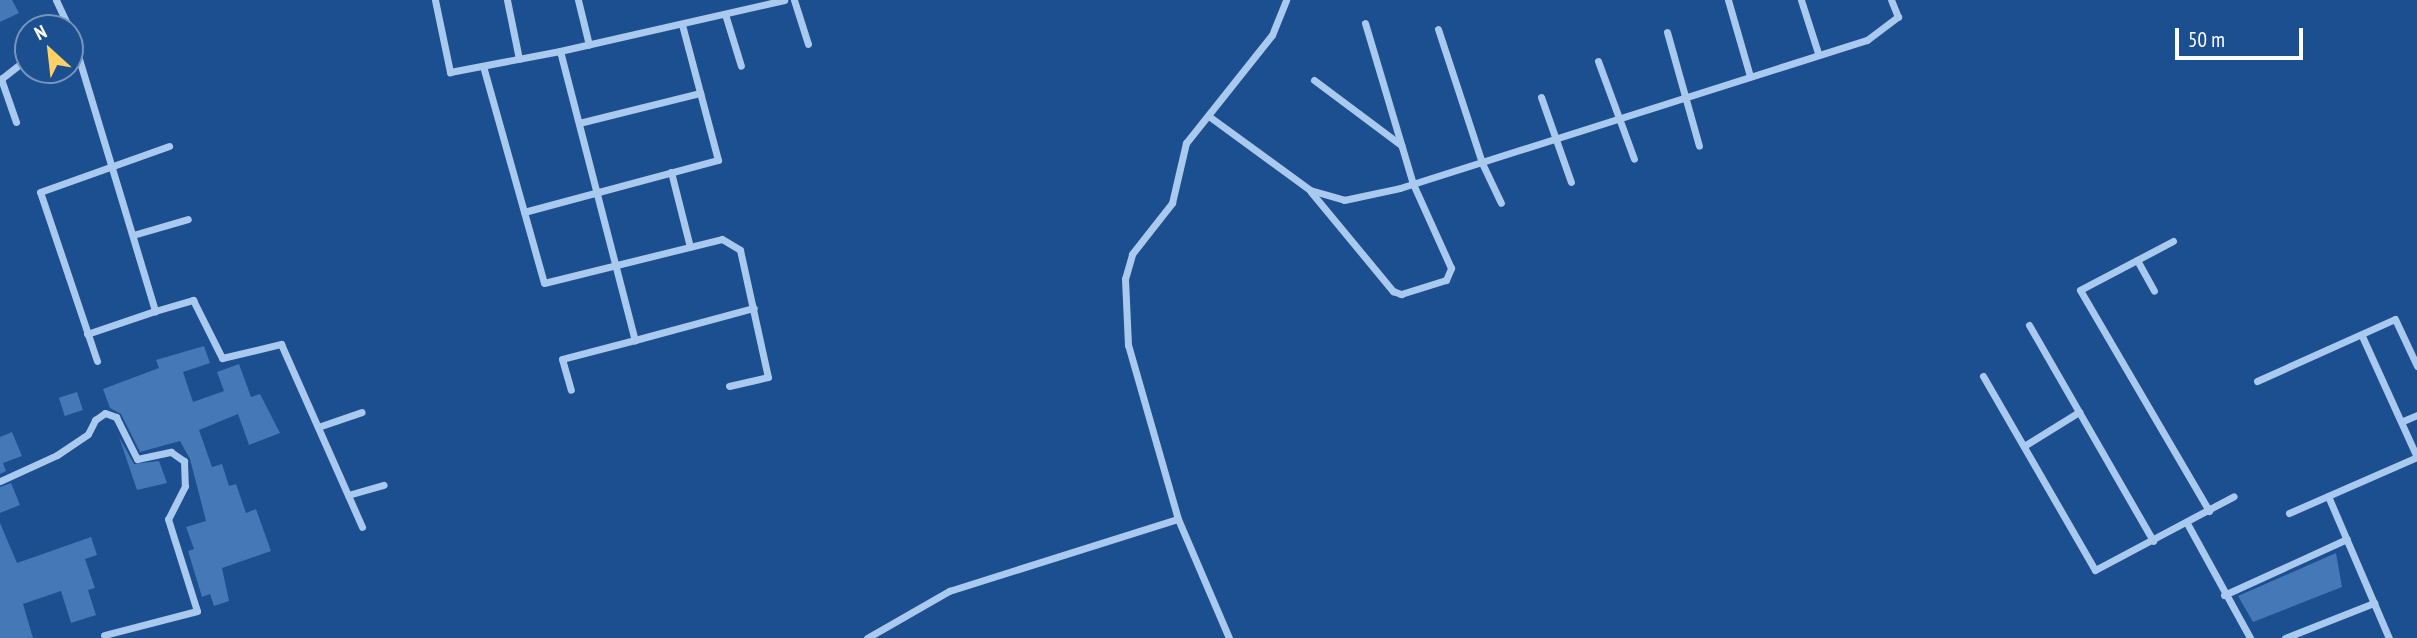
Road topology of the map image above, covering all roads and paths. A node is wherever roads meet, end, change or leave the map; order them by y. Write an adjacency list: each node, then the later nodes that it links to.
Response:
1 (435, 0): 21 (street)
2 (507, 0): 19 (street)
3 (578, 0): 16 (street)
4 (785, 0): 10 (street)
5 (794, 0): 15 (street)
6 (1286, 0): 30 (street)
7 (1728, 0): 24 (street)
8 (1801, 0): 18 (street)
9 (1891, 0): 18 (street)
10 (725, 14): 12 (street); 22 (street)
11 (1365, 23): 35 (street)
12 (682, 25): 16 (street); 27 (street)
13 (1438, 29): 39 (street)
14 (1667, 32): 29 (street)
15 (808, 44)
16 (589, 45): 17 (street)
17 (560, 51): 19 (street); 33 (street)
18 (1818, 53): 24 (street)
19 (519, 59): 21 (street)
20 (1598, 61): 31 (street)
21 (483, 66): 47 (street)
22 (741, 66)
23 (14, 69): 32 (street)
24 (1750, 76): 29 (street)
25 (84, 77): 40 (street)
26 (1314, 80): 35 (street)
27 (700, 93): 33 (street); 41 (street)
28 (1541, 97): 34 (street)
29 (1685, 98): 31 (street); 37 (street)
30 (1210, 117): 45 (street); 81 (street)
31 (1620, 119): 34 (street); 38 (street)
32 (16, 122)
33 (579, 123): 44 (street)
34 (1554, 140): 39 (street); 42 (street)
35 (1401, 145): 43 (street)
36 (169, 146): 40 (street)
37 (1699, 146)
38 (1634, 159)
39 (1482, 163): 43 (street); 46 (street)
40 (113, 166): 49 (street); 58 (street)
41 (671, 172): 44 (street); 51 (street)
42 (1571, 182)
43 (1413, 184): 45 (street); 45 (street)
44 (596, 190): 47 (street); 53 (street)
45 (1310, 190)
46 (1501, 203)
47 (524, 212): 53 (street)
48 (188, 219): 49 (street)
49 (133, 235): 56 (street)
50 (2173, 241): 52 (street)
51 (690, 247): 53 (street); 55 (street)
52 (2137, 260): 54 (street); 79 (street)
53 (616, 265): 60 (street)
54 (2154, 291)
55 (754, 308): 60 (street); 65 (street)
56 (155, 311): 58 (street); 71 (street)
57 (2029, 325): 68 (street)
58 (88, 334): 61 (street)
59 (2362, 336): 62 (street); 64 (street); 70 (street)
60 (635, 340): 66 (street)
61 (97, 361)
62 (2417, 366)
63 (1983, 376): 72 (street)
64 (2257, 381)
65 (729, 386)
66 (571, 390)
67 (362, 412): 71 (street)
68 (2079, 412): 72 (street); 85 (street)
69 (2417, 415): 70 (street)
70 (2403, 421): 73 (street)
71 (318, 427): 76 (street)
72 (2024, 446): 85 (street)
73 (2417, 457): 78 (street)
74 (0, 481): 88 (street)
75 (384, 485): 76 (street)
76 (348, 495): 83 (street)
77 (2234, 496): 79 (street)
78 (2328, 496): 80 (street); 84 (street)
79 (2209, 512): 82 (street)
80 (2289, 513)
81 (1178, 519): 89 (street); 90 (street)
82 (2188, 525): 85 (street); 86 (street)
83 (362, 527)
84 (2347, 539): 86 (street); 87 (street)
85 (2153, 541)
86 (2224, 595): 91 (street)
87 (2374, 603): 92 (street); 93 (street)
88 (103, 635)
89 (867, 638)
90 (1229, 638)
91 (2250, 638)
92 (2285, 638)
93 (2389, 638)

